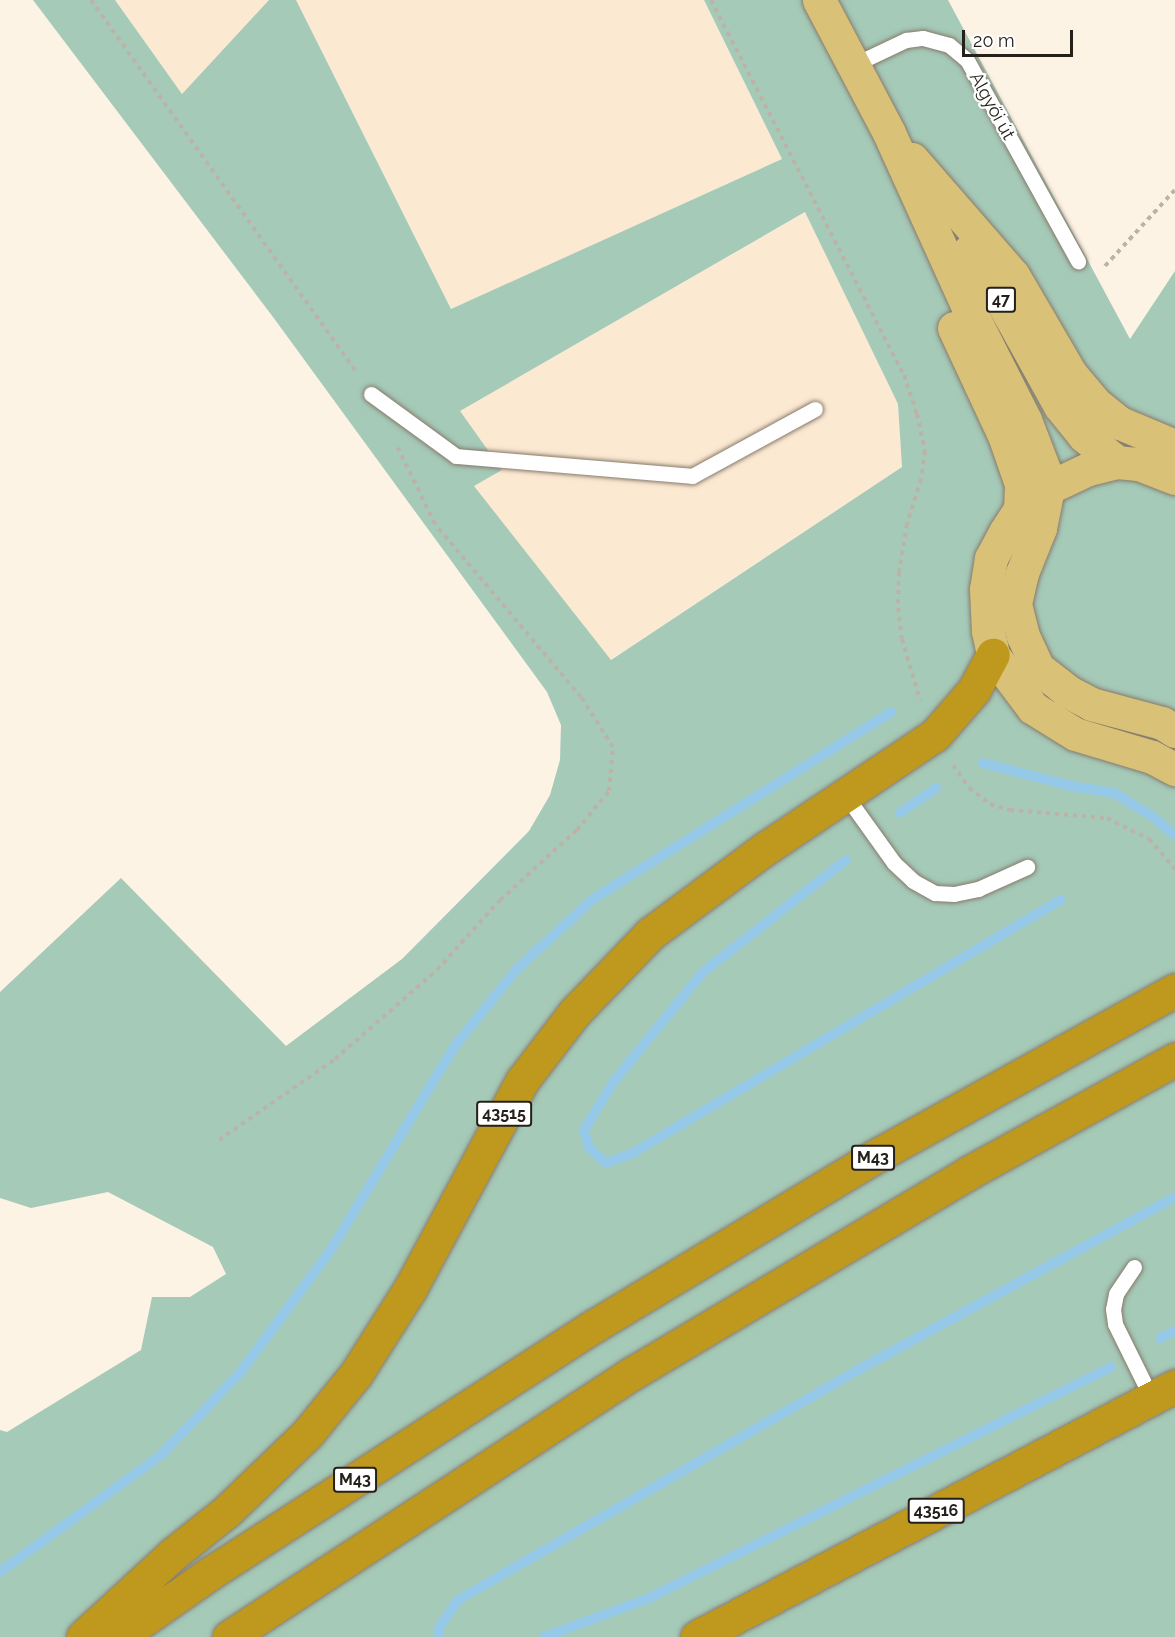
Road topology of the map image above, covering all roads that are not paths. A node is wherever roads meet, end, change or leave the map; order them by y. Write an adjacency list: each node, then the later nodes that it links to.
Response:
1 (819, 0): 2 (main road, 47)
2 (853, 65): 3 (main road, 47); 4 (lane, Algyői út)
3 (889, 132): 7 (main road, 47); 8 (main road, 47); 10 (main road, 47); 11 (main road, 47)
4 (1078, 261)
5 (371, 393): 6 (lane)
6 (814, 409)
7 (1175, 446)
8 (1117, 462): 9 (main road, 47); 10 (main road, 47)
9 (1175, 478)
10 (1048, 488): 11 (main road, 47); 13 (main road, 47)
11 (1020, 509): 12 (main road, 47)
12 (993, 655): 14 (main road, 47); 15 (highway, 43515)
13 (1175, 731)
14 (1175, 769)
15 (846, 796): 16 (lane); 21 (highway, 43515)
16 (1027, 867)
17 (1166, 994): 22 (highway, M43)
18 (1175, 1059): 23 (highway)
19 (1134, 1267): 20 (lane)
20 (1163, 1391): 24 (highway, 43516)
21 (83, 1637)
22 (119, 1637)
23 (229, 1637)
24 (697, 1637)

